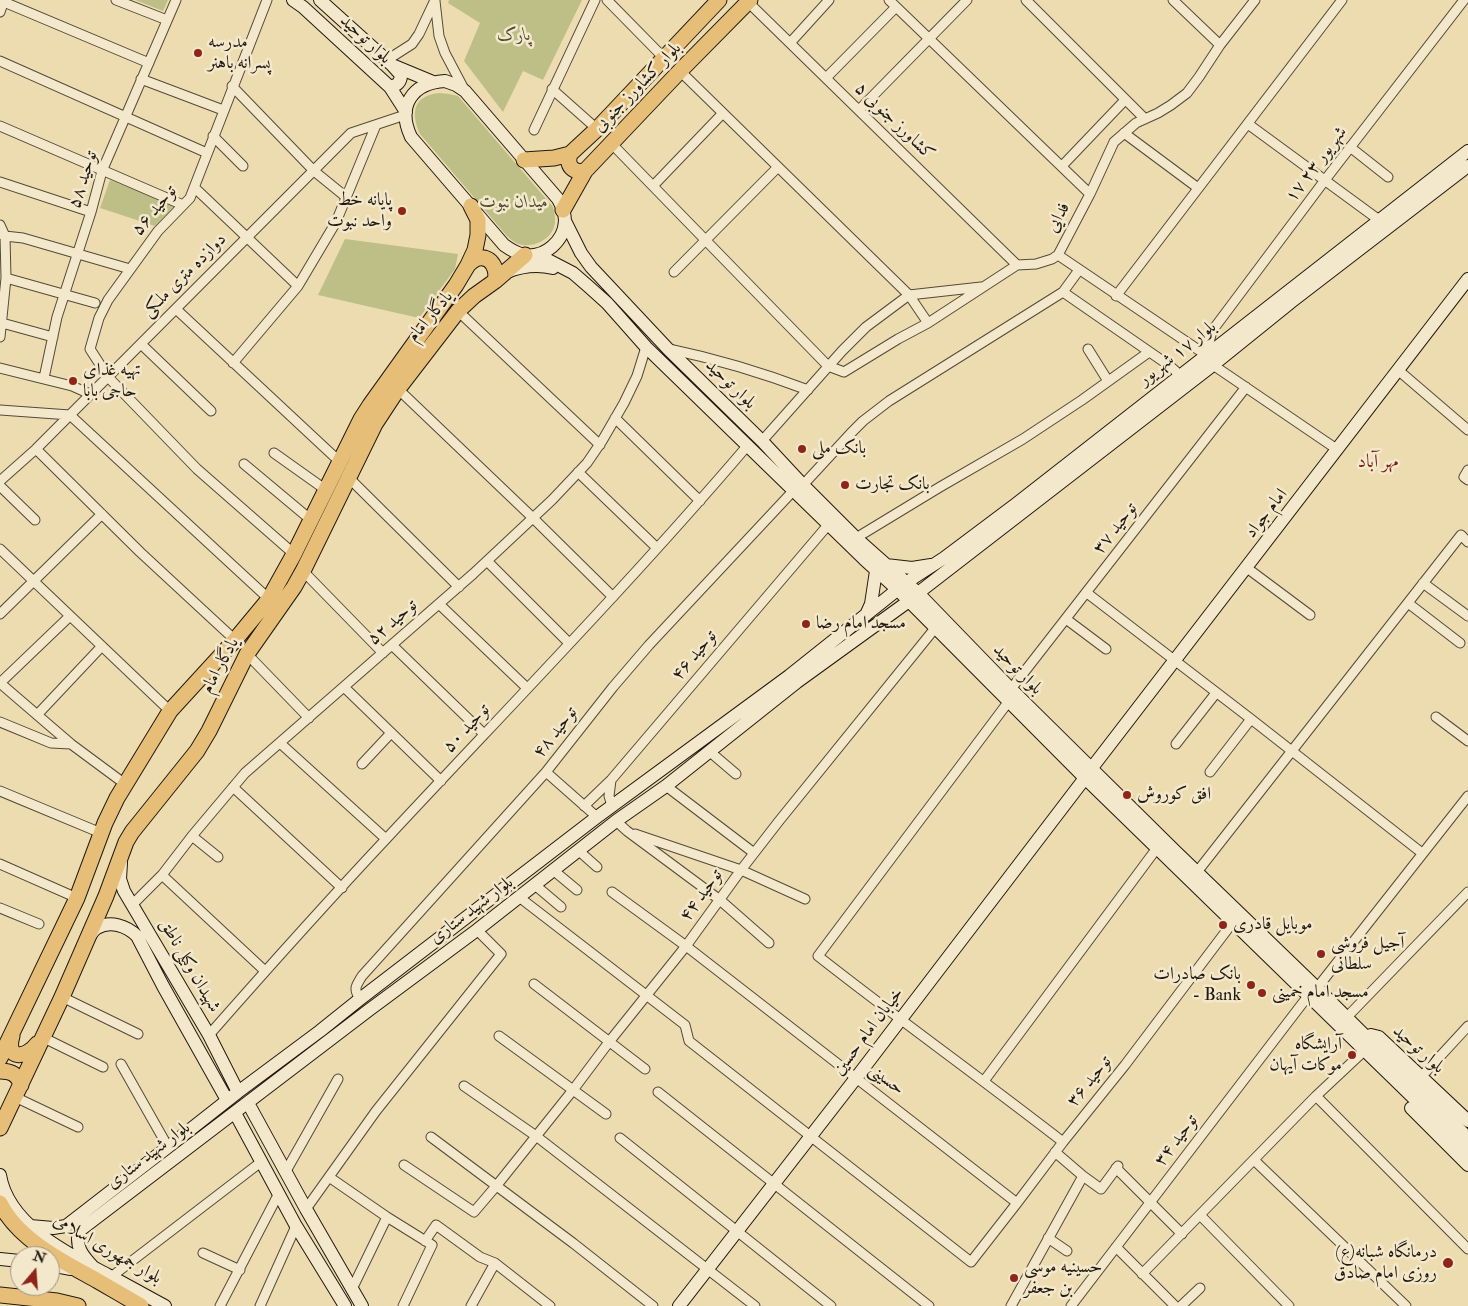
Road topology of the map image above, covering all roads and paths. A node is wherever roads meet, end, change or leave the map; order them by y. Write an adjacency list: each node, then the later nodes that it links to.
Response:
1 (116, 0): 21 (street)
2 (176, 0): 21 (street, توحید ۵۸)
3 (266, 0): 33 (street, توحید ۵۶)
4 (293, 0): 34 (main road, بلوار توحید)
5 (320, 0): 27 (main road, بلوار توحید)
6 (435, 0): 27 (street); 36 (street)
7 (595, 0): 35 (street)
8 (607, 0): 25 (street)
9 (719, 0): 25 (main road, بلوار کشاورز جنوبی)
10 (829, 0): 23 (street)
11 (967, 0): 22 (street)
12 (1026, 0): 37 (street)
13 (1173, 0): 24 (street)
14 (1255, 0): 24 (street, فدایی)
15 (1342, 0): 44 (street)
16 (1464, 0): 52 (street, ۱۷ شهریور ۲۳)
17 (4, 1): 20 (street); 28 (street)
18 (749, 1): 23 (street, کشاورز جنوبی ۵); 29 (main road, بلوار کشاورز جنوبی)
19 (892, 3): 22 (street); 30 (street)
20 (0, 12)
21 (167, 20): 28 (street, توحید ۵۸)
22 (928, 38): 39 (street); 58 (street)
23 (790, 43): 30 (street, کشاورز جنوبی ۵)
24 (1220, 45): 43 (street, فدایی)
25 (664, 58): 47 (main road, بلوار کشاورز جنوبی)
26 (0, 61): 42 (street)
27 (390, 62): 32 (main road, بلوار توحید); 34 (main road)
28 (149, 63): 31 (street, توحید ۵۸)
29 (680, 71): 40 (street); 51 (main road, بلوار کشاورز جنوبی)
30 (826, 78): 39 (street, کشاورز جنوبی ۵)
31 (141, 80): 38 (street); 42 (street, توحید ۵۸)
32 (433, 82): 36 (main road); 41 (main road)
33 (232, 86): 38 (street, توحید ۵۶); 62 (street)
34 (390, 86): 41 (main road, بلوار توحید)
35 (552, 89): 47 (street); 48 (street)
36 (466, 91): 56 (main road)
37 (1126, 100): 43 (street); 58 (street)
38 (223, 110): 50 (street, توحید ۵۶)
39 (859, 110): 85 (street, کشاورز جنوبی ۵)
40 (723, 113): 60 (street); 67 (street)
41 (405, 114): 45 (street, دوازده متری ملکی); 73 (main road)
42 (126, 117): 54 (street); 61 (street, توحید ۵۸)
43 (1145, 120): 49 (street, فدایی)
44 (1248, 124): 65 (street); 69 (street)
45 (376, 125): 62 (street, دوازده متری ملکی); 71 (street)
46 (0, 126): 61 (street)
47 (597, 129): 55 (main road, بلوار کشاورز جنوبی)
48 (534, 130)
49 (1124, 133): 69 (street); 70 (street, فدایی)
50 (213, 136): 54 (street, توحید ۵۶); 57 (street)
51 (611, 143): 63 (main road, بلوار کشاورز جنوبی); 67 (street)
52 (1350, 148): 64 (street); 65 (street, ۱۷ شهریور ۲۳)
53 (1468, 151): 76 (main road, بلوار ۱۷ شهریور)
54 (206, 153): 68 (street, توحید ۵۶)
55 (570, 154): 56 (main road); 63 (main road)
56 (524, 160): 75 (main road)
57 (243, 166)
58 (1062, 166): 70 (street)
59 (1468, 166): 112 (main road, بلوار ۱۷ شهریور)
60 (778, 167): 80 (street); 97 (street)
61 (102, 171): 72 (street); 74 (street, توحید ۵۸)
62 (314, 171): 71 (street); 79 (street, دوازده متری ملکی)
63 (585, 171): 75 (main road, بلوار کشاورز جنوبی)
64 (1388, 176)
65 (1325, 180): 76 (street); 112 (street, ۱۷ شهریور ۲۳)
66 (0, 182): 74 (street)
67 (653, 186): 80 (street)
68 (195, 188): 72 (street, توحید ۵۶); 79 (street)
69 (1198, 188): 98 (street)
70 (1090, 194): 83 (street, فدایی)
71 (346, 197): 92 (street)
72 (183, 205): 86 (street, توحید ۵۶)
73 (470, 206): 82 (main road); 84 (main road, یادگار امام)
74 (90, 212): 81 (street, توحید ۵۸)
75 (564, 216): 82 (main road); 110 (main road, بلوار توحید)
76 (1379, 220): 112 (main road, بلوار ۱۷ شهریور)
77 (0, 225): 78 (street)
78 (2, 235): 81 (street); 90 (street)
79 (247, 237): 92 (street); 101 (street, دوازده متری ملکی)
80 (705, 240): 88 (street); 114 (street)
81 (78, 253): 86 (street); 96 (street, توحید ۵۸)
82 (530, 255): 89 (main road, یادگار امام); 93 (main road, بلوار توحید)
83 (1058, 255): 85 (street, فدایی); 87 (street)
84 (468, 264): 89 (main road); 136 (main road, یادگار امام)
85 (1017, 265): 94 (street, فدایی)
86 (130, 269): 118 (street, توحید ۵۶)
87 (1079, 270): 95 (street); 98 (street)
88 (674, 272)
89 (500, 277): 93 (main road); 102 (main road, یادگار امام)
90 (6, 278): 96 (street); 99 (street)
91 (1468, 279): 116 (main road, امام جواد)
92 (298, 286): 113 (street)
93 (588, 286): 108 (main road, بلوار توحید)
94 (984, 286): 97 (street); 104 (street, فدایی)
95 (1063, 292): 111 (street); 144 (street, توحید ۴۸)
96 (64, 294): 100 (street); 106 (street, توحید ۵۸)
97 (909, 295): 104 (street); 114 (street)
98 (1116, 296): 112 (street)
99 (1, 300): 103 (street)
100 (95, 303)
101 (176, 309): 107 (street, دوازده متری ملکی); 113 (street)
102 (458, 311): 122 (main road, یادگار امام); 131 (street)
103 (2, 323): 105 (street); 106 (street)
104 (928, 323): 114 (street, فدایی)
105 (0, 337)
106 (53, 337): 119 (street, توحید ۵۸)
107 (141, 344): 118 (street, دوازده متری ملکی); 126 (street)
108 (646, 347): 128 (street, توحید ۵۲); 132 (main road, بلوار توحید)
109 (1088, 348): 120 (street)
110 (668, 349): 123 (street); 130 (main road, بلوار توحید)
111 (1149, 352): 117 (street); 120 (street)
112 (1209, 360): 117 (main road, بلوار ۱۷ شهریور); 121 (street); 158 (main road, بلوار ۱۷ شهریور)
113 (233, 364): 136 (street)
114 (828, 366): 123 (street)
115 (0, 368): 119 (street)
116 (1398, 370): 129 (street); 134 (main road, امام جواد)
117 (1180, 375): 158 (main road, بلوار ۱۷ شهریور)
118 (108, 377): 124 (street, دوازده متری ملکی); 156 (street)
119 (44, 378): 124 (street)
120 (1108, 382): 152 (street)
121 (1246, 387): 134 (street); 167 (street, توحید ۳۷)
122 (398, 389): 140 (main road, یادگار امام); 148 (street)
123 (808, 390): 130 (street)
124 (90, 394): 127 (street, دوازده متری ملکی)
125 (0, 410): 127 (street)
126 (212, 411)
127 (70, 415): 133 (street, دوازده متری ملکی); 170 (street)
128 (615, 418): 131 (street, توحید ۵۲); 146 (street)
129 (1468, 430)
130 (762, 441): 144 (main road, بلوار توحید)
131 (600, 445): 139 (street, توحید ۵۲)
132 (748, 445): 144 (main road, بلوار توحید); 146 (street, توحید ۵۰)
133 (36, 449): 142 (street, دوازده متری ملکی); 147 (street)
134 (1338, 450): 160 (main road, امام جواد)
135 (274, 453): 145 (street)
136 (340, 462): 145 (main road, یادگار امام)
137 (244, 464): 150 (street)
138 (1468, 470): 141 (street)
139 (578, 472): 148 (street, توحید ۵۲); 154 (street)
140 (349, 478): 161 (main road, یادگار امام); 166 (street)
141 (1468, 480)
142 (0, 481)
143 (0, 486): 149 (street)
144 (798, 487): 151 (main road, بلوار توحید); 152 (main road, بلوار توحید); 211 (street, توحید ۴۸)
145 (326, 490): 150 (main road, یادگار امام)
146 (700, 501): 154 (street, توحید ۵۰)
147 (102, 514): 163 (street); 182 (street)
148 (533, 518): 157 (street, توحید ۵۲); 168 (street)
149 (34, 520)
150 (312, 520): 156 (main road, یادگار امام)
151 (828, 525): 159 (main road, بلوار توحید); 215 (street, توحید ۴۶)
152 (856, 538): 159 (main road, بلوار توحید)
153 (1468, 542): 164 (street)
154 (657, 548): 168 (street, توحید ۵۰)
155 (0, 549): 163 (street)
156 (294, 554): 170 (main road, یادگار امام)
157 (487, 561): 166 (street, توحید ۵۲); 183 (street)
158 (944, 563): 159 (main road); 162 (main road, بلوار ۱۷ شهریور); 165 (main road, بلوار ۱۷ شهریور)
159 (881, 568): 165 (main road, بلوار توحید); 176 (main road)
160 (1247, 568): 175 (street); 190 (main road, امام جواد)
161 (303, 571): 188 (street); 189 (main road, یادگار امام)
162 (937, 578): 169 (main road, بلوار ۱۷ شهریور); 174 (main road)
163 (34, 582): 173 (street); 177 (street)
164 (1423, 583): 171 (street); 179 (street)
165 (903, 586): 169 (main road, بلوار توحید); 176 (main road, بلوار شهید ستاری)
166 (459, 587): 172 (street, توحید ۵۲)
167 (1087, 593): 180 (street, توحید ۳۷); 190 (street)
168 (612, 597): 183 (street, توحید ۵۰)
169 (914, 597): 174 (main road, بلوار توحید); 178 (main road, بلوار شهید ستاری)
170 (269, 599): 182 (main road, یادگار امام)
171 (1408, 603): 184 (street); 209 (street)
172 (439, 604): 185 (street, توحید ۵۲); 193 (street)
173 (0, 614)
174 (931, 614): 178 (main road); 181 (main road, بلوار توحید); 195 (main road, بلوار توحید)
175 (1310, 614)
176 (866, 615): 223 (main road, بلوار شهید ستاری)
177 (70, 616): 186 (street); 191 (street)
178 (887, 616): 208 (main road, بلوار شهید ستاری)
179 (1468, 616)
180 (1066, 619): 187 (street); 195 (street, توحید ۳۷)
181 (936, 627): 195 (main road, بلوار توحید); 232 (street, توحید ۴۴)
182 (235, 640): 196 (main road, یادگار امام)
183 (570, 643): 193 (street, توحید ۵۰)
184 (1460, 644)
185 (392, 645): 188 (street, توحید ۵۲); 203 (street)
186 (102, 646): 196 (street); 197 (street)
187 (1106, 649)
188 (383, 653): 192 (street, توحید ۵۲)
189 (247, 654): 199 (street); 234 (main road, یادگار امام)
190 (1175, 662): 194 (street); 213 (main road, امام جواد)
191 (0, 683): 197 (street)
192 (344, 687): 199 (street, توحید ۵۲); 202 (street)
193 (527, 688): 203 (street, توحید ۵۰)
194 (1216, 692): 200 (street); 207 (street)
195 (1010, 695): 213 (main road, بلوار توحید); 268 (street, توحید ۳۷)
196 (170, 712): 217 (main road, یادگار امام)
197 (37, 715): 206 (street)
198 (1436, 717): 204 (street)
199 (309, 718): 205 (street, توحید ۵۲)
200 (1251, 719): 209 (street); 212 (street)
201 (0, 722): 206 (street)
202 (390, 733): 210 (street); 216 (street)
203 (484, 734): 216 (street, توحید ۵۰)
204 (1468, 741)
205 (280, 743): 219 (street, توحید ۵۲); 229 (street)
206 (71, 744): 217 (street)
207 (1176, 744)
208 (709, 752): 214 (street); 218 (main road, بلوار شهید ستاری)
209 (1292, 752): 233 (street); 240 (street)
210 (362, 764)
211 (546, 772): 222 (street); 265 (street, توحید ۴۸)
212 (1210, 772)
213 (1088, 773): 230 (main road, بلوار توحید); 240 (main road, بلوار توحید); 268 (main road, خیابان امام حسین)
214 (736, 774)
215 (611, 780): 222 (street, توحید ۴۶); 223 (street)
216 (441, 782): 229 (street, توحید ۵۰)
217 (125, 784): 227 (main road, یادگار امام)
218 (666, 786): 225 (main road, بلوار شهید ستاری); 232 (street)
219 (233, 787): 228 (street, توحید ۵۲); 243 (street)
220 (0, 790): 227 (street)
221 (1468, 796): 233 (street, توحید ۳۴)
222 (584, 806): 224 (street)
223 (612, 806): 224 (main road, بلوار شهید ستاری)
224 (597, 818): 265 (main road, بلوار شهید ستاری)
225 (616, 821): 226 (street); 231 (main road, بلوار شهید ستاری)
226 (627, 831): 239 (street); 250 (street)
227 (101, 833): 248 (main road, یادگار امام)
228 (192, 836): 235 (street); 241 (street, توحید ۵۲)
229 (386, 839): 243 (street, توحید ۵۰)
230 (1157, 848): 254 (main road, بلوار توحید); 287 (street)
231 (578, 850): 237 (street); 238 (main road, بلوار شهید ستاری)
232 (754, 853): 239 (street, توحید ۴۴)
233 (1422, 853): 262 (street, توحید ۳۴)
234 (121, 855): 251 (main road, شهیدان وکیلی ناطق); 257 (main road, یادگار امام)
235 (218, 857)
236 (0, 864): 248 (street)
237 (597, 867)
238 (553, 870): 242 (main road, بلوار شهید ستاری); 244 (street)
239 (741, 870): 249 (street); 250 (street, توحید ۴۴)
240 (1197, 872): 262 (main road, بلوار توحید)
241 (162, 875): 251 (street, توحید ۵۲); 260 (street)
242 (535, 885): 247 (main road, بلوار شهید ستاری); 252 (street)
243 (342, 888): 260 (street, توحید ۵۰)
244 (577, 890)
245 (612, 892): 259 (street, حسینی)
246 (1468, 892): 267 (street)
247 (519, 897): 256 (main road, بلوار شهید ستاری); 263 (street)
248 (77, 898): 270 (main road, یادگار امام)
249 (805, 899)
250 (720, 900): 258 (street); 259 (street, توحید ۴۴)
251 (132, 904): 272 (main road, شهیدان وکیلی ناطق)
252 (561, 907)
253 (0, 908): 255 (street)
254 (1233, 922): 262 (main road, بلوار توحید); 307 (street, توحید ۳۶)
255 (39, 924)
256 (477, 930): 266 (main road, بلوار شهید ستاری); 318 (street)
257 (88, 937): 264 (main road, یادگار امام); 283 (main road, شهیدان وکیلی ناطق)
258 (770, 942)
259 (686, 946): 263 (street, توحید ۴۴); 285 (street, حسینی)
260 (265, 971): 272 (street, توحید ۵۰)
261 (534, 984): 275 (street)
262 (1313, 992): 267 (main road, بلوار توحید); 276 (main road, بلوار توحید); 322 (street, توحید ۳۴)
263 (648, 995): 275 (street, توحید ۴۴); 303 (street)
264 (62, 997): 271 (street); 274 (main road, یادگار امام)
265 (360, 999): 266 (main road); 291 (main road, بلوار شهید ستاری)
266 (369, 1010): 295 (main road, بلوار شهید ستاری)
267 (1347, 1017): 276 (main road, بلوار توحید)
268 (900, 1020): 285 (main road, خیابان امام حسین); 287 (street)
269 (1468, 1026): 284 (street)
270 (13, 1032): 274 (main road); 277 (main road, یادگار امام)
271 (138, 1034)
272 (209, 1035): 280 (main road, شهیدان وکیلی ناطق)
273 (499, 1036): 289 (street)
274 (42, 1037): 279 (street); 290 (main road, یادگار امام)
275 (609, 1042): 281 (street); 289 (street, توحید ۴۴)
276 (1360, 1046): 284 (main road, بلوار توحید); 293 (street); 296 (main road); 296 (main road); 314 (main road, بلوار توحید)
277 (0, 1058)
278 (121, 1064): 308 (street)
279 (103, 1067)
280 (226, 1069): 283 (main road); 291 (main road, شهیدان وکیلی ناطق)
281 (646, 1069)
282 (0, 1071): 290 (main road)
283 (213, 1074): 294 (main road, شهیدان وکیلی ناطق)
284 (1422, 1076): 299 (main road, بلوار توحید)
285 (856, 1078): 303 (main road, خیابان امام حسین); 324 (street, حسینی)
286 (338, 1079): 315 (street)
287 (984, 1081): 307 (street)
288 (464, 1086): 302 (street)
289 (573, 1090): 298 (street); 302 (street, توحید ۴۴)
290 (18, 1091): 300 (main road, یادگار امام); 301 (street)
291 (238, 1092): 294 (main road, بلوار شهید ستاری)
292 (658, 1092): 319 (street)
293 (1316, 1096): 311 (street); 337 (street)
294 (228, 1100): 308 (main road, بلوار شهید ستاری)
295 (248, 1103): 297 (main road, بلوار شهید ستاری); 315 (main road)
296 (1428, 1106): 306 (main road); 309 (main road)
297 (235, 1113): 312 (main road); 331 (main road, بلوار شهید ستاری)
298 (606, 1114)
299 (1468, 1121)
300 (0, 1128)
301 (78, 1128)
302 (536, 1136): 320 (street, توحید ۴۴); 343 (street)
303 (811, 1136): 319 (main road, خیابان امام حسین); 324 (street, توحید ۳۶)
304 (431, 1137): 320 (street)
305 (620, 1138): 332 (street)
306 (1468, 1138)
307 (1063, 1142): 310 (street, توحید ۳۶)
308 (168, 1148): 329 (main road, بلوار شهید ستاری)
309 (1468, 1151)
310 (1055, 1152): 317 (street); 324 (street, توحید ۳۶)
311 (1254, 1160): 326 (street); 372 (street)
312 (261, 1162): 321 (main road); 347 (street)
313 (404, 1165): 320 (street, توحید ۴۴)
314 (1468, 1165)
315 (286, 1171): 325 (main road)
316 (0, 1175): 328 (main road, بلوار جمهوری اسلامی)
317 (1083, 1176): 322 (street); 334 (street)
318 (329, 1177): 325 (street); 327 (street)
319 (774, 1184): 332 (main road, خیابان امام حسین); 366 (street)
320 (497, 1186): 362 (street)
321 (278, 1195): 330 (main road); 344 (street)
322 (1151, 1202): 333 (street); 336 (street, توحید ۳۴)
323 (0, 1203): 345 (main road)
324 (1017, 1203)
325 (306, 1209): 349 (main road)
326 (1200, 1215): 333 (street); 371 (street)
327 (387, 1217): 335 (street); 349 (street)
328 (30, 1226): 329 (main road); 342 (main road, بلوار جمهوری اسلامی)
329 (66, 1226): 331 (main road)
330 (296, 1226): 356 (street); 357 (main road)
331 (79, 1231): 342 (main road)
332 (737, 1232): 343 (main road, خیابان امام حسین); 365 (street)
333 (1182, 1234): 346 (street)
334 (1048, 1238): 338 (street); 367 (street)
335 (429, 1243): 340 (street); 359 (street)
336 (1116, 1248): 346 (street); 368 (street, توحید ۳۴)
337 (1468, 1249)
338 (1067, 1251)
339 (203, 1253): 344 (street)
340 (496, 1263): 360 (street); 361 (street)
341 (60, 1267): 345 (main road, بلوار جمهوری اسلامی)
342 (94, 1268): 347 (main road, بلوار جمهوری اسلامی)
343 (708, 1269): 363 (main road, خیابان امام حسین); 364 (street)
344 (240, 1270): 355 (street)
345 (78, 1271): 351 (main road)
346 (1142, 1274): 352 (street)
347 (111, 1277): 354 (main road, بلوار جمهوری اسلامی)
348 (1200, 1288): 370 (street)
349 (352, 1289): 358 (main road)
350 (0, 1295): 353 (main road)
351 (136, 1303)
352 (1172, 1303): 369 (street)
353 (78, 1306)
354 (165, 1306)
355 (220, 1306)
356 (260, 1306)
357 (345, 1306)
358 (362, 1306)
359 (403, 1306)
360 (471, 1306)
361 (550, 1306)
362 (653, 1306)
363 (679, 1306)
364 (755, 1306)
365 (831, 1306)
366 (929, 1306)
367 (1011, 1306)
368 (1071, 1306)
369 (1161, 1306)
370 (1181, 1306)
371 (1289, 1306)
372 (1406, 1306)

